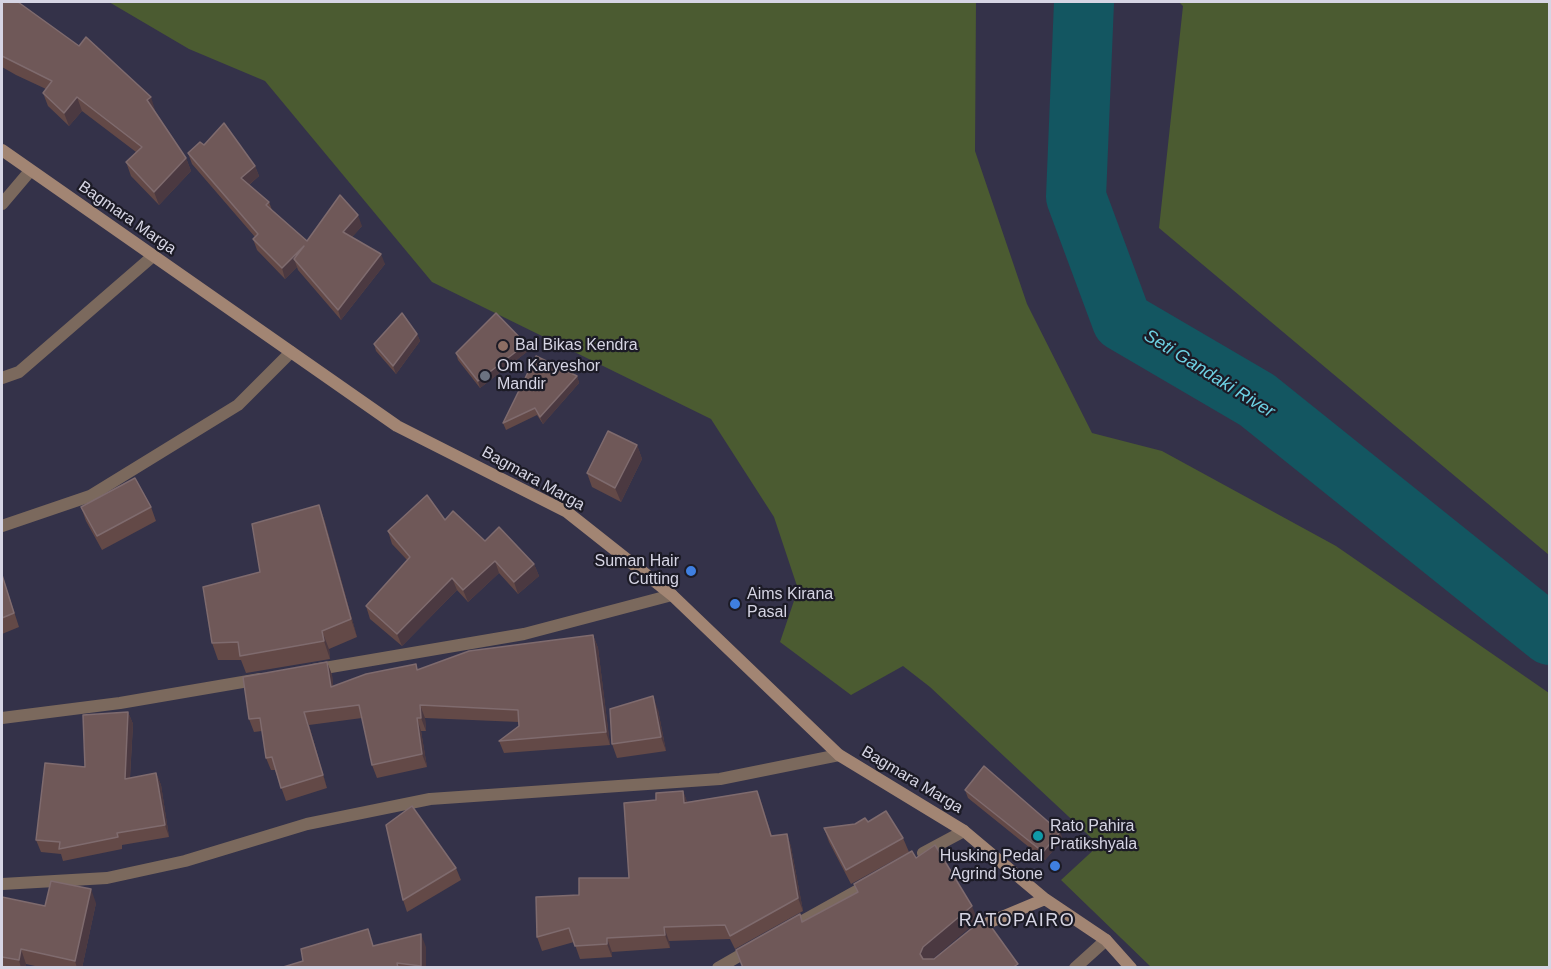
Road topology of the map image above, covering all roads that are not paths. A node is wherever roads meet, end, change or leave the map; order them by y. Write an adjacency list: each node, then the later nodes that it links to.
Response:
1 (2, 150): 2 (main road, Bagmara Marga)
2 (30, 171): 3 (street); 4 (main road, Bagmara Marga)
3 (2, 204)
4 (153, 256): 5 (main road, Bagmara Marga); 6 (street)
5 (291, 352): 7 (street); 8 (main road, Bagmara Marga)
6 (2, 378)
7 (2, 526)
8 (672, 595): 9 (street); 12 (main road, Bagmara Marga)
9 (305, 672)
10 (270, 678): 11 (street)
11 (2, 718)
12 (839, 755): 13 (main road, Bagmara Marga); 16 (street)
13 (964, 831): 14 (street); 17 (main road, Bagmara Marga)
14 (913, 859)
15 (882, 876): 18 (street)
16 (2, 884)
17 (1045, 899): 19 (main road, Bagmara Marga); 20 (main road)
18 (780, 933)
19 (1106, 940): 23 (street); 24 (main road, Bagmara Marga)
20 (966, 941)
21 (759, 945): 22 (street)
22 (718, 968)
23 (1075, 968)
24 (1131, 968)

